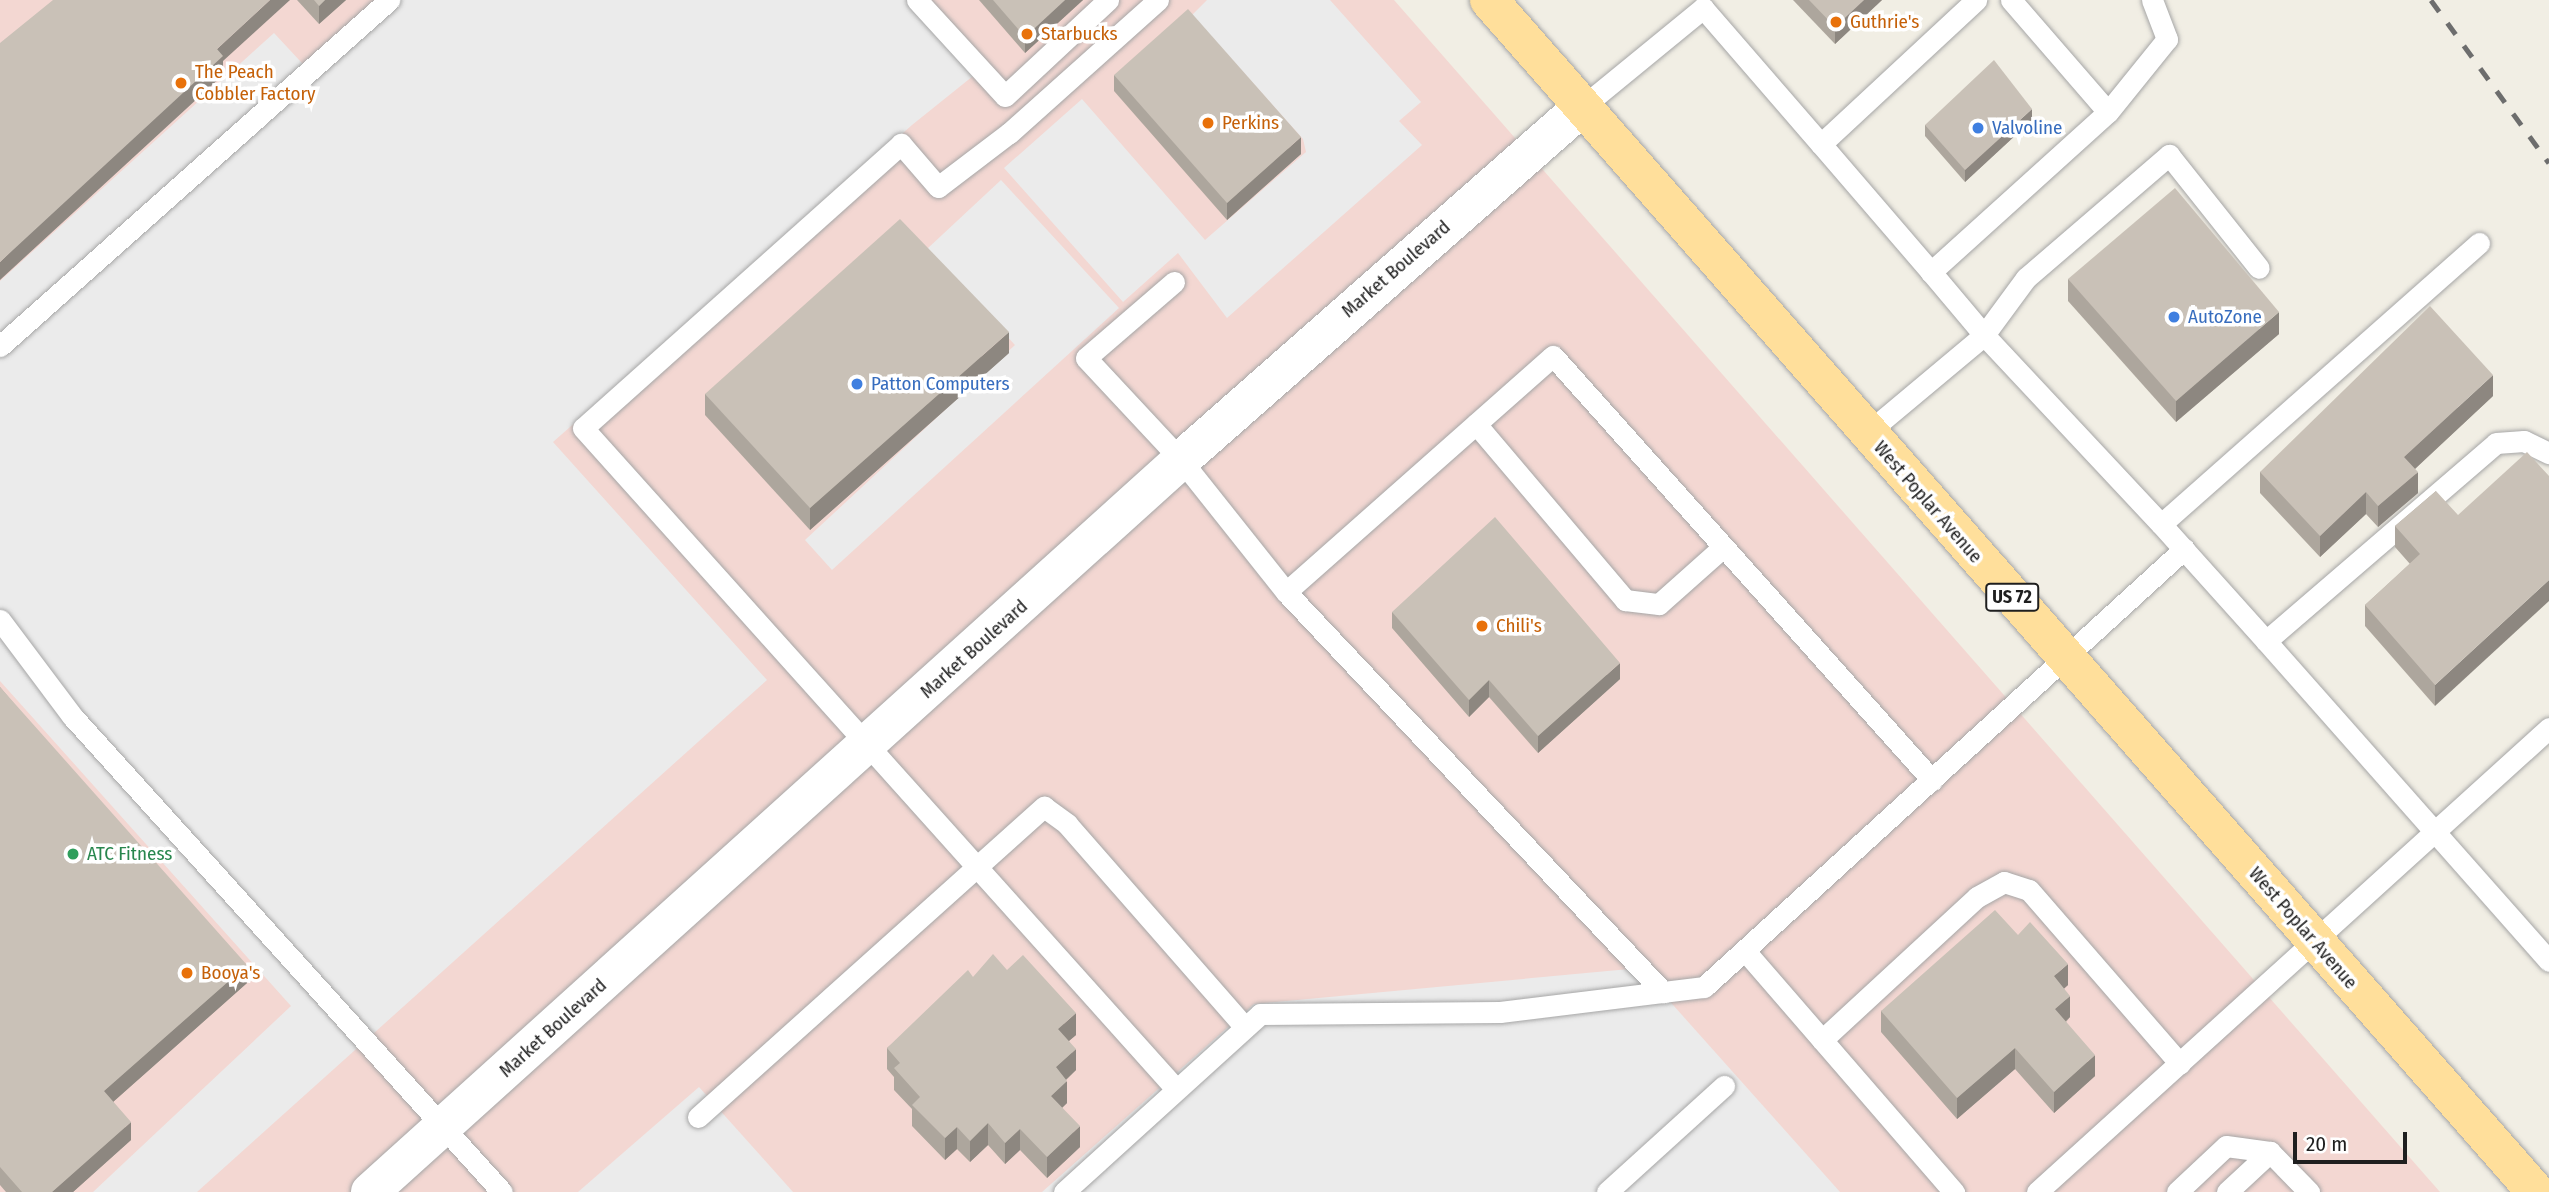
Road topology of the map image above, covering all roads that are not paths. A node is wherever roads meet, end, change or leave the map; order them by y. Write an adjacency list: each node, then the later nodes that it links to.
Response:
1 (389, 0): 18 (lane)
2 (917, 0): 3 (lane)
3 (1108, 0)
4 (1158, 0): 31 (lane)
5 (1489, 0): 10 (main road, West Poplar Avenue / US 72)
6 (1976, 0): 12 (lane)
7 (2011, 0): 11 (lane)
8 (2152, 0): 11 (lane)
9 (1704, 3): 10 (lane); 12 (lane)
10 (1581, 108): 20 (main road, West Poplar Avenue / US 72); 22 (street, Market Boulevard)
11 (2108, 112): 15 (lane)
12 (1821, 144): 15 (lane)
13 (2479, 243): 23 (lane)
14 (2259, 268): 17 (lane)
15 (1931, 272): 17 (lane)
16 (1174, 282): 22 (lane)
17 (1984, 335): 20 (lane); 23 (lane)
18 (0, 346)
19 (1476, 424): 24 (lane); 24 (lane); 26 (lane)
20 (1867, 433): 29 (main road, West Poplar Avenue / US 72)
21 (2549, 453): 28 (lane)
22 (1181, 460): 26 (lane); 31 (street, Market Boulevard)
23 (2161, 524): 25 (lane)
24 (1723, 547): 32 (lane)
25 (2184, 549): 28 (lane); 29 (lane)
26 (1286, 592): 38 (lane)
27 (0, 620): 45 (lane)
28 (2266, 641): 33 (lane)
29 (2065, 657): 32 (lane); 35 (main road, West Poplar Avenue / US 72)
30 (2549, 728): 33 (lane)
31 (867, 747): 34 (lane); 45 (street, Market Boulevard)
32 (1933, 780): 36 (lane)
33 (2435, 832): 35 (lane); 37 (lane)
34 (975, 864): 39 (lane); 43 (lane); 44 (lane)
35 (2316, 943): 41 (lane); 56 (main road, West Poplar Avenue / US 72)
36 (1746, 952): 38 (lane); 40 (lane)
37 (2549, 961)
38 (1663, 992): 39 (lane)
39 (1245, 1027): 43 (lane)
40 (1822, 1040): 41 (lane); 51 (lane)
41 (2180, 1064): 52 (lane)
42 (1724, 1086): 50 (lane)
43 (1176, 1089): 49 (lane)
44 (698, 1117)
45 (442, 1128): 47 (street, Market Boulevard); 48 (lane)
46 (2270, 1152): 53 (lane); 54 (lane); 55 (lane)
47 (370, 1192)
48 (502, 1192)
49 (1064, 1192)
50 (1607, 1192)
51 (1954, 1192)
52 (2038, 1192)
53 (2177, 1192)
54 (2227, 1192)
55 (2309, 1192)
56 (2536, 1192)

